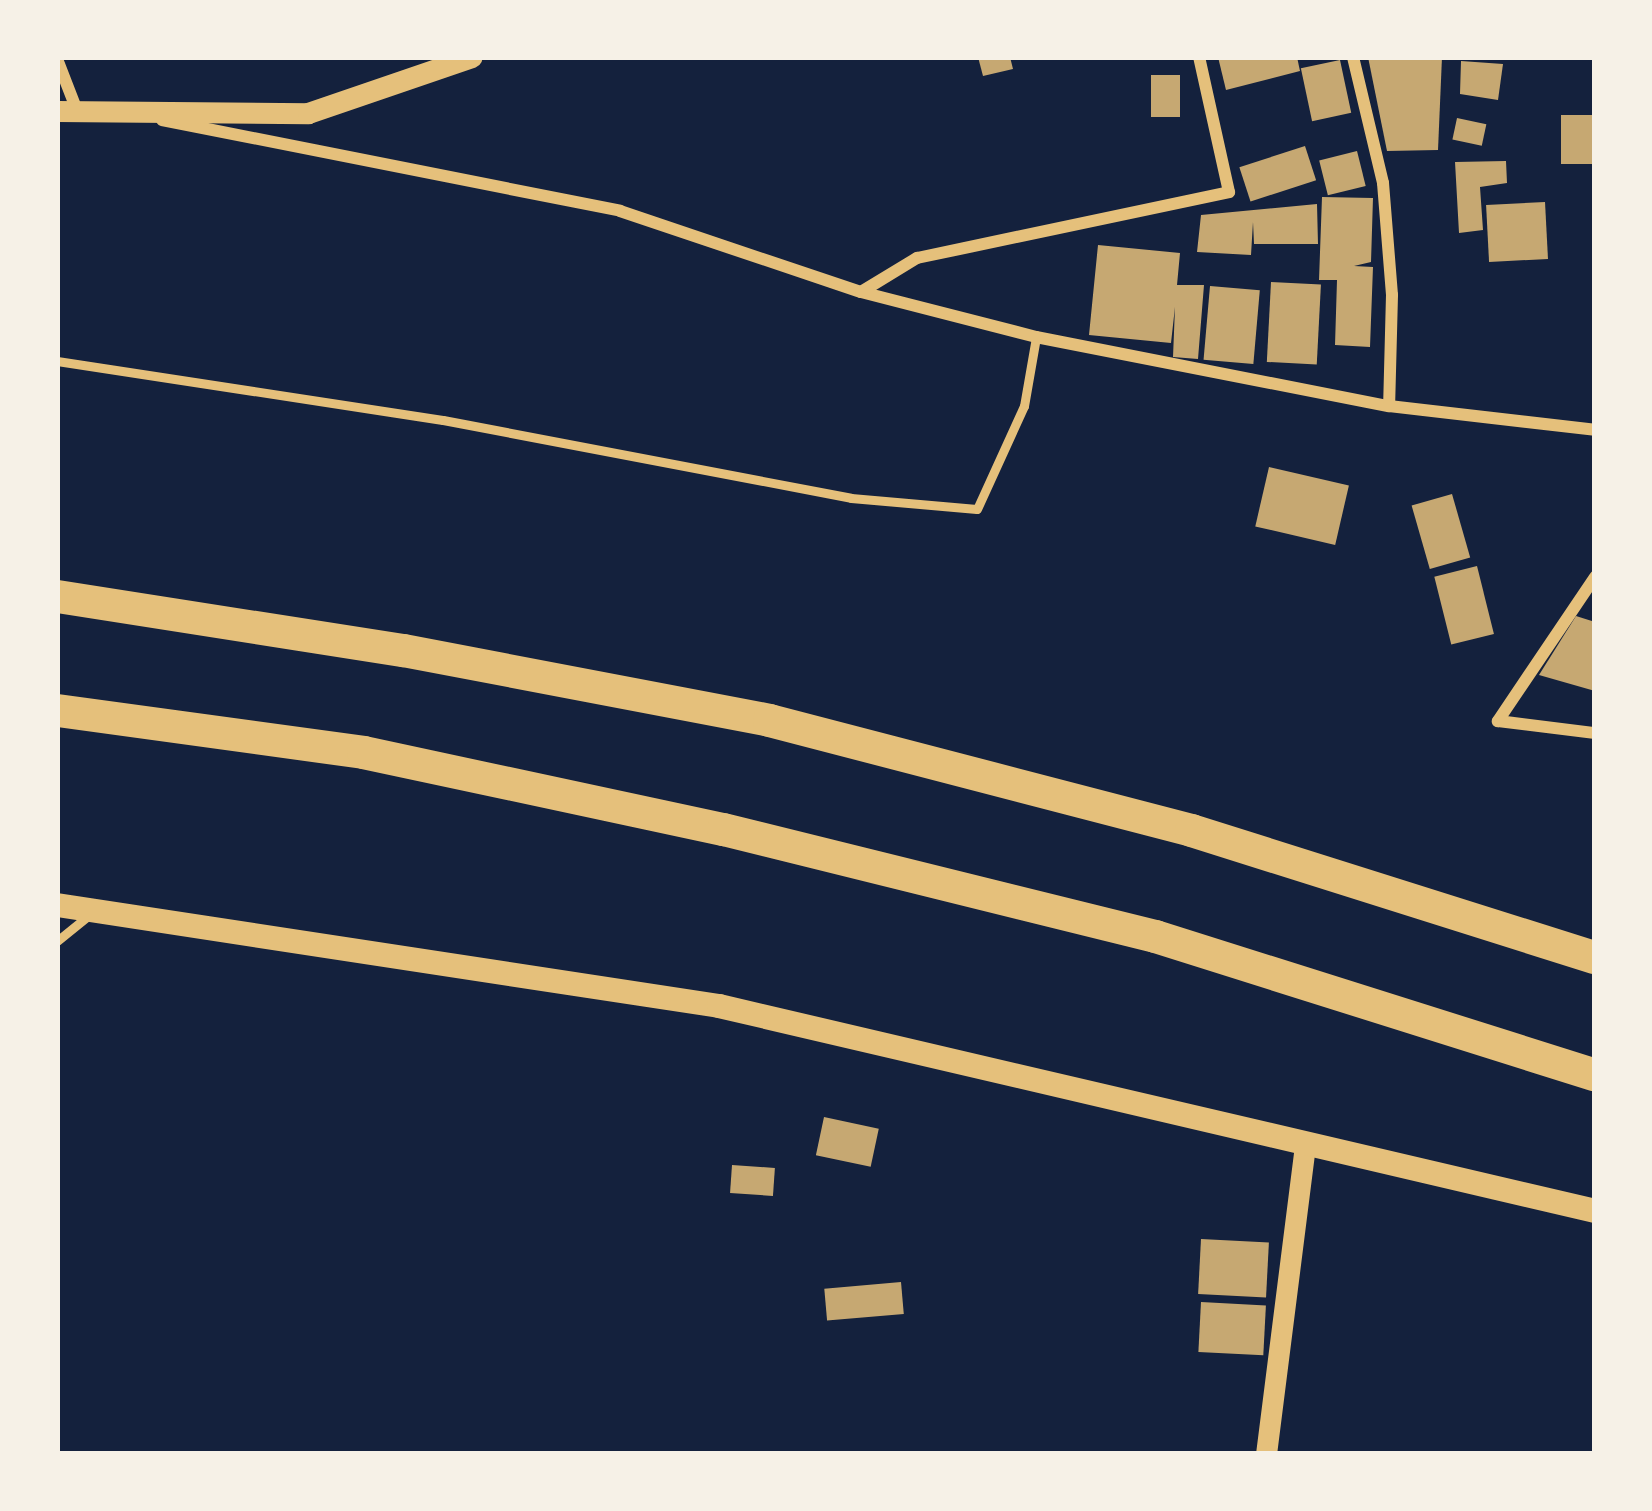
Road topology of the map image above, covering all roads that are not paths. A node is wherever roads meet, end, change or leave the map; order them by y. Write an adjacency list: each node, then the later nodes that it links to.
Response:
1 (472, 57): 5 (street)
2 (1199, 57): 8 (street)
3 (1353, 57): 11 (street)
4 (57, 58): 6 (street)
5 (420, 65): 7 (street)
6 (66, 109): 7 (street)
7 (143, 116): 8 (street)
8 (861, 292): 9 (street)
9 (1036, 337): 10 (lane); 11 (street)
10 (57, 361)
11 (1389, 406): 12 (street)
12 (1595, 430)
13 (1595, 577): 16 (street)
14 (57, 596): 20 (highway)
15 (57, 710): 21 (highway)
16 (1595, 733)
17 (57, 904): 18 (main road)
18 (98, 908): 19 (lane); 22 (main road)
19 (57, 941)
20 (1595, 957)
21 (1595, 1075)
22 (1305, 1144): 23 (main road); 24 (street)
23 (1595, 1211)
24 (1267, 1454)

